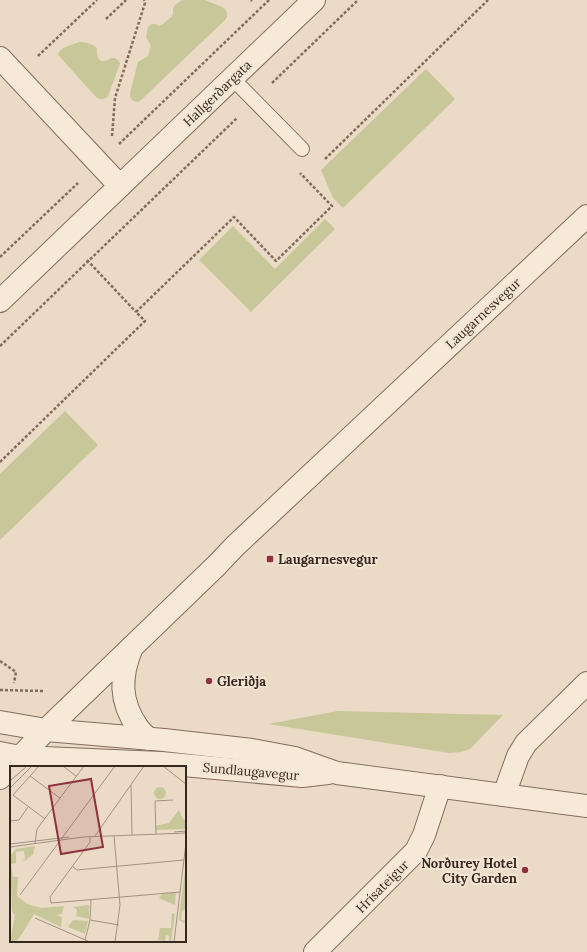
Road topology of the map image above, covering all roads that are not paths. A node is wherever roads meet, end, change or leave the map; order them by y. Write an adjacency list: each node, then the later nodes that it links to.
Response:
1 (314, 0): 3 (street, Hallgerðargata)
2 (0, 58): 5 (street)
3 (232, 78): 4 (lane); 5 (street, Hallgerðargata)
4 (302, 149)
5 (120, 186): 7 (street, Hallgerðargata)
6 (587, 216): 8 (street, Laugarnesvegur)
7 (0, 301)
8 (132, 647): 11 (street, Laugarnesvegur); 12 (street)
9 (587, 683): 17 (street)
10 (0, 722): 11 (street, Sundlaugavegur)
11 (46, 730): 12 (street, Sundlaugavegur); 13 (street, Laugarnesvegur)
12 (149, 739): 14 (street, Sundlaugavegur)
13 (10, 755): 14 (street, Sundlaugavegur); 15 (street, Laugarnesvegur)
14 (337, 773): 16 (street, Sundlaugavegur)
15 (0, 778)
16 (440, 786): 17 (street, Sundlaugavegur); 19 (street, Hrísateigur)
17 (504, 795): 18 (street, Sundlaugavegur)
18 (587, 806)
19 (315, 952)

